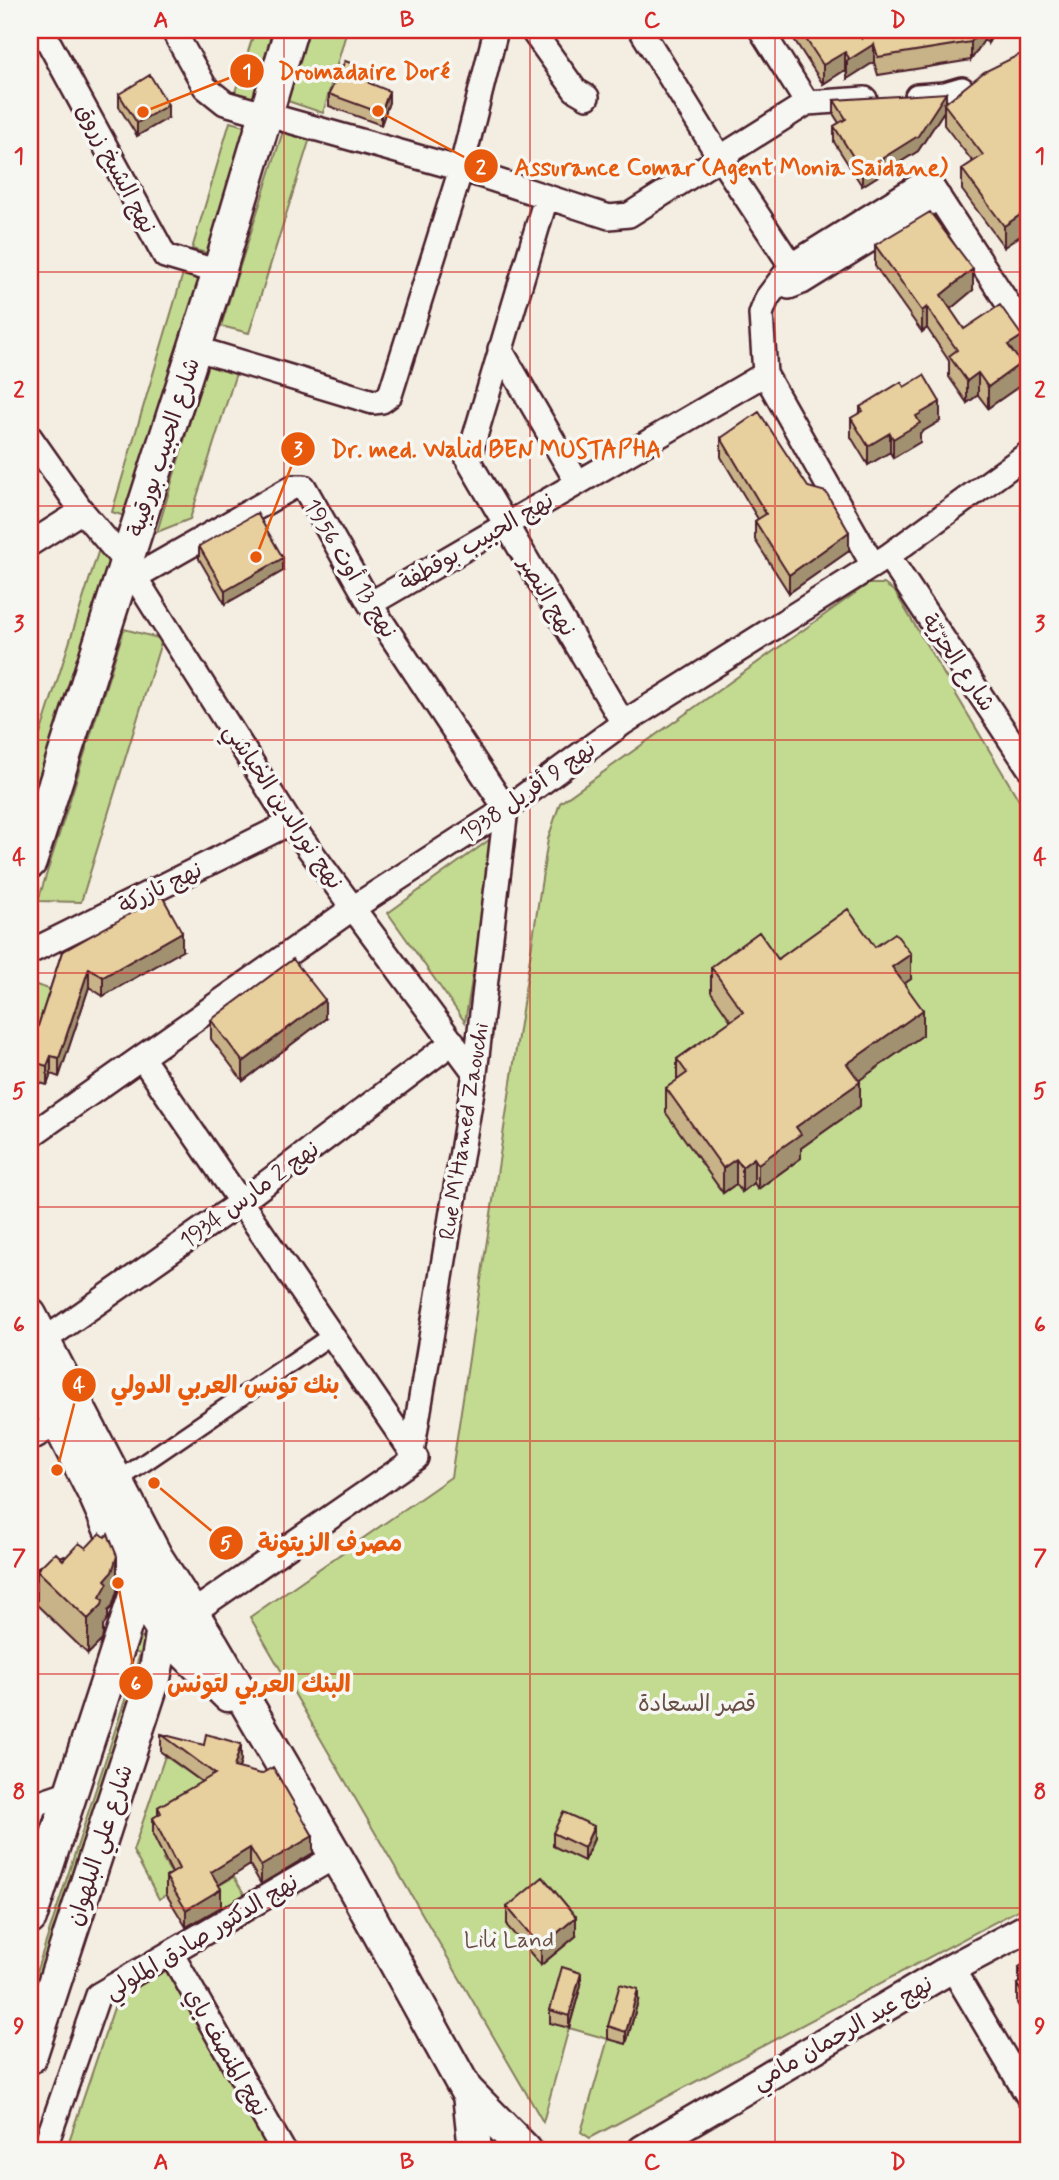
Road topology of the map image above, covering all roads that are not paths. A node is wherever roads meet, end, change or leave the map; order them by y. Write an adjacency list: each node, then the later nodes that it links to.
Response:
1 (42, 30): 15 (street, نهج الشيخ زروق)
2 (173, 30): 11 (street)
3 (291, 30): 11 (main road, شارع الحبيب بورقيبة)
4 (496, 30): 13 (street)
5 (532, 30): 9 (street)
6 (641, 30): 12 (street)
7 (761, 30): 10 (street)
8 (970, 84): 10 (street)
9 (587, 97)
10 (807, 103): 12 (street)
11 (265, 114): 13 (street); 15 (main road, شارع الحبيب بورقيبة)
12 (720, 158): 14 (street); 16 (street)
13 (461, 169): 14 (street); 18 (street)
14 (546, 198): 19 (street, نهج النصر)
15 (219, 272): 18 (main road, شارع الحبيب بورقيبة)
16 (797, 274): 17 (street); 20 (street)
17 (1029, 336)
18 (194, 348): 28 (main road, شارع الحبيب بورقيبة)
19 (500, 349): 23 (street); 25 (street, نهج النصر)
20 (765, 374): 23 (street, نهج الحبيب بوقطفة); 27 (street, شارع الحرّيّة)
21 (30, 438): 24 (street, نهج نورالدين الخياشي)
22 (1029, 453): 27 (street, نهج 9 أفريل 1938)
23 (577, 482): 25 (street, نهج الحبيب بوقطفة)
24 (82, 511): 26 (street); 28 (street, نهج نورالدين الخياشي)
25 (505, 524): 29 (street, نهج الحبيب بوقطفة); 30 (street, نهج النصر)
26 (30, 544)
27 (880, 561): 30 (street, نهج 9 أفريل 1938); 31 (street, شارع الحرّيّة)
28 (131, 570): 29 (street, نهج 13 أوت 1956); 33 (street, نهج نورالدين الخياشي); 34 (main road, شارع الحبيب بورقيبة)
29 (370, 604): 32 (street, نهج 13 أوت 1956)
30 (623, 723): 32 (street, نهج 9 أفريل 1938)
31 (1029, 768)
32 (506, 809): 35 (street, نهج 9 أفريل 1938); 39 (street, Rue M'Hamed Zaouchi)
33 (290, 823): 35 (street, نهج نورالدين الخياشي); 36 (street, نهج تازركة)
34 (30, 862)
35 (353, 908): 37 (street, نهج نورالدين الخياشي); 38 (street, نهج 9 أفريل 1938)
36 (30, 952)
37 (453, 1042): 39 (street, نهج نورالدين الخياشي); 41 (street, نهج 2 مارس 1934)
38 (142, 1058): 40 (street, نهج 9 أفريل 1938); 41 (street)
39 (475, 1073): 46 (street, Rue M'Hamed Zaouchi)
40 (30, 1136)
41 (241, 1202): 42 (street); 43 (street, نهج 2 مارس 1934)
42 (332, 1335): 46 (street); 47 (street)
43 (34, 1341): 44 (main road); 47 (main road)
44 (60, 1422): 45 (street); 48 (main road)
45 (30, 1439)
46 (414, 1455): 52 (street)
47 (116, 1482): 49 (main road)
48 (97, 1555): 50 (street); 51 (main road)
49 (156, 1557): 52 (main road); 54 (main road, شارع علي البلهوان)
50 (30, 1585)
51 (137, 1590): 53 (main road, شارع علي البلهوان); 54 (main road)
52 (191, 1614): 54 (street); 55 (main road)
53 (126, 1628): 54 (main road); 57 (main road, شارع علي البلهوان)
54 (164, 1632): 55 (main road); 56 (main road); 64 (main road, شارع علي البلهوان)
55 (213, 1646): 56 (main road)
56 (254, 1720): 59 (main road)
57 (70, 1792): 58 (street); 60 (main road, شارع علي البلهوان)
58 (31, 1809)
59 (335, 1856): 62 (street, نهج الدكتور صادق الملولي); 65 (main road)
60 (30, 1918)
61 (1029, 1927): 63 (street, نهج عبد الرحمان مامي)
62 (171, 1953): 68 (street, نهج الدكتور صادق الملولي); 69 (street, نهج المنصف باي)
63 (952, 1968): 66 (street); 67 (street, نهج عبد الرحمان مامي)
64 (30, 2057)
65 (469, 2094): 70 (main road); 71 (main road)
66 (1029, 2098)
67 (643, 2147)
68 (44, 2150)
69 (283, 2150)
70 (475, 2150)
71 (525, 2150)

